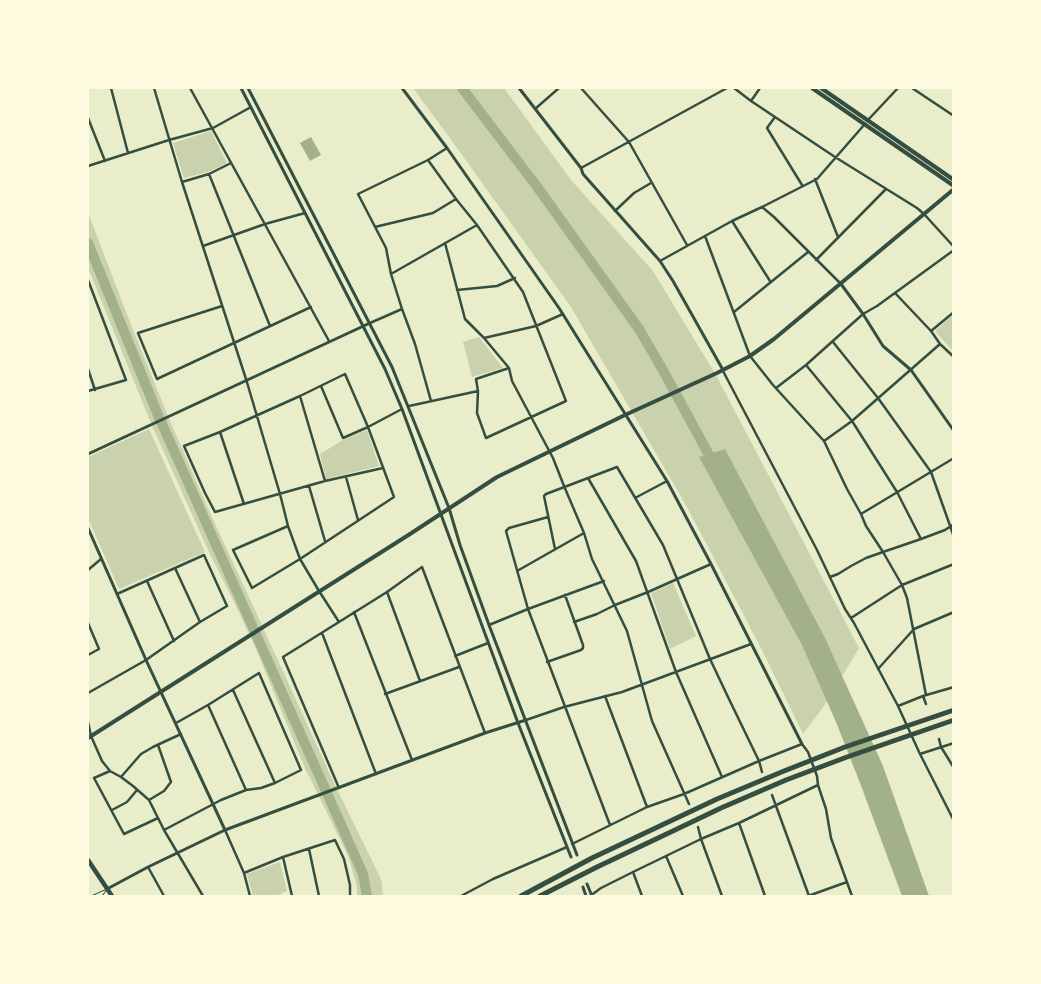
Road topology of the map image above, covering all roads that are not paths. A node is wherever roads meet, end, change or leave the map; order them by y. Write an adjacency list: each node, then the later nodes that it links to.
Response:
1 (111, 88): 28 (street)
2 (154, 88): 25 (street)
3 (190, 88): 24 (street)
4 (241, 88): 18 (street)
5 (248, 88): 76 (street)
6 (402, 88): 27 (street)
7 (519, 88): 19 (street)
8 (559, 88): 19 (street)
9 (581, 88): 26 (street)
10 (727, 88): 26 (street)
11 (734, 88): 17 (street)
12 (760, 88): 17 (street)
13 (812, 88): 23 (main road)
14 (821, 88): 23 (main road)
15 (898, 88): 23 (street)
16 (912, 88): 20 (street)
17 (751, 101): 21 (street)
18 (251, 107): 24 (street); 46 (street)
19 (535, 109): 34 (street)
20 (954, 116)
21 (775, 117): 29 (street); 40 (street)
22 (88, 118): 30 (street)
23 (866, 122): 29 (street); 37 (main road); 41 (main road)
24 (212, 128): 25 (street); 32 (street)
25 (170, 140): 28 (street); 38 (street)
26 (629, 142): 34 (street); 39 (street)
27 (447, 148): 31 (street); 74 (street)
28 (128, 153): 30 (street)
29 (834, 157): 36 (street); 42 (street)
30 (105, 160): 33 (street)
31 (428, 160): 43 (street); 51 (street)
32 (231, 164): 35 (street); 49 (street)
33 (88, 166)
34 (581, 168): 45 (street)
35 (209, 174): 38 (street); 52 (street)
36 (815, 180): 40 (street); 54 (street)
37 (954, 180)
38 (182, 182): 56 (street)
39 (652, 183): 45 (street); 57 (street)
40 (802, 185): 44 (street)
41 (954, 188): 47 (main road)
42 (886, 189): 47 (street); 54 (street)
43 (456, 199): 50 (street); 51 (street)
44 (762, 207): 48 (street); 59 (street)
45 (615, 211): 61 (street)
46 (305, 213): 49 (street); 78 (street)
47 (924, 214): 58 (street); 66 (main road)
48 (732, 221): 53 (street); 65 (street)
49 (265, 224): 52 (street); 70 (street)
50 (476, 225): 55 (street); 63 (street)
51 (375, 227): 62 (street)
52 (234, 236): 56 (street); 77 (street)
53 (705, 236): 57 (street); 72 (street)
54 (838, 237): 60 (street)
55 (445, 243): 62 (street); 67 (street)
56 (203, 246): 69 (street)
57 (687, 246): 61 (street)
58 (954, 248): 68 (street)
59 (808, 252): 60 (street); 65 (street)
60 (816, 260): 66 (street)
61 (660, 261): 91 (street)
62 (391, 274): 71 (street)
63 (515, 278): 67 (street); 79 (street)
64 (88, 280): 96 (street)
65 (770, 281): 72 (street)
66 (841, 284): 75 (street); 86 (main road)
67 (457, 290): 81 (street)
68 (894, 293): 75 (street); 80 (street)
69 (222, 306): 84 (street); 84 (street)
70 (310, 307): 77 (street); 82 (street)
71 (402, 309): 76 (street); 101 (street)
72 (734, 312): 86 (street)
73 (954, 312): 80 (street)
74 (563, 314): 79 (street); 105 (street)
75 (863, 314): 83 (street); 92 (street)
76 (370, 323): 78 (street); 102 (street)
77 (270, 326): 84 (street)
78 (362, 326): 82 (street); 103 (street)
79 (536, 326): 81 (street); 106 (street)
80 (931, 331): 85 (street)
81 (484, 338): 89 (street)
82 (329, 341): 93 (street)
83 (833, 342): 88 (street); 100 (street)
84 (234, 343): 93 (street)
85 (940, 344): 87 (street); 92 (street)
86 (750, 356): 91 (main road); 95 (street)
87 (954, 357)
88 (806, 365): 95 (street); 107 (street)
89 (509, 368): 97 (street); 106 (street)
90 (88, 369): 96 (street)
91 (723, 370): 105 (main road); 149 (street)
92 (911, 370): 100 (street); 109 (street)
93 (246, 379): 104 (street); 113 (street)
94 (321, 386): 99 (street); 108 (street); 108 (street)
95 (776, 388): 111 (street)
96 (94, 390): 98 (street)
97 (478, 391): 101 (street); 106 (street)
98 (88, 392)
99 (300, 396): 104 (street); 119 (street)
100 (878, 398): 107 (street); 116 (street)
101 (431, 401): 102 (street)
102 (409, 406): 127 (street)
103 (402, 409): 108 (street); 128 (street)
104 (256, 415): 110 (street); 124 (street)
105 (626, 415): 112 (main road); 120 (street)
106 (531, 417): 112 (street)
107 (852, 421): 111 (street); 123 (street)
108 (368, 427): 115 (street)
109 (954, 431)
110 (220, 432): 126 (street); 126 (street)
111 (824, 441): 129 (street)
112 (549, 452): 122 (street); 127 (main road)
113 (88, 454)
114 (954, 458): 116 (street)
115 (383, 468): 117 (street); 131 (street)
116 (931, 472): 123 (street); 134 (street)
117 (346, 477): 119 (street); 131 (street)
118 (588, 478): 122 (street); 125 (street); 156 (street)
119 (325, 481): 121 (street)
120 (667, 481): 125 (street); 144 (street)
121 (309, 486): 124 (street); 139 (street)
122 (564, 486): 130 (street); 136 (street)
123 (897, 492): 129 (street); 138 (street)
124 (280, 494): 126 (street); 133 (street)
125 (635, 498): 150 (street)
126 (244, 504)
127 (449, 508): 128 (main road); 168 (street)
128 (441, 514): 154 (main road); 172 (street)
129 (861, 514): 141 (street)
130 (548, 517): 140 (street); 148 (street)
131 (358, 520): 139 (street)
132 (954, 524): 134 (street)
133 (288, 526): 143 (street); 143 (street)
134 (950, 526): 137 (street); 138 (street)
135 (88, 528): 142 (street)
136 (584, 533): 140 (street); 152 (street)
137 (954, 537)
138 (921, 539): 141 (street)
139 (325, 542): 143 (street)
140 (555, 549): 148 (street)
141 (883, 552): 149 (street); 153 (street)
142 (102, 559): 147 (street); 157 (street)
143 (300, 559): 154 (street)
144 (711, 564): 150 (street); 173 (street)
145 (954, 564): 153 (street)
146 (175, 568): 151 (street); 164 (street); 164 (street)
147 (88, 570)
148 (517, 571): 160 (street)
149 (830, 577): 163 (street)
150 (677, 579): 156 (street); 176 (street)
151 (147, 580): 157 (street); 171 (street)
152 (604, 581): 158 (street); 159 (street)
153 (902, 585): 163 (street); 169 (street)
154 (319, 591): 165 (street); 186 (main road)
155 (387, 592): 161 (street); 175 (street); 182 (street)
156 (648, 592): 159 (street); 181 (street)
157 (117, 594): 177 (street)
158 (565, 595): 160 (street); 166 (street)
159 (615, 605): 166 (street); 183 (street)
160 (528, 609): 168 (street); 178 (street)
161 (354, 612): 165 (street); 188 (street)
162 (954, 612): 169 (street)
163 (851, 618): 180 (street)
164 (200, 622): 171 (street)
165 (339, 622): 170 (street)
166 (574, 622): 178 (street)
167 (88, 624): 174 (street)
168 (490, 625): 196 (street)
169 (914, 629): 180 (street); 190 (street)
170 (322, 633): 215 (street); 220 (street)
171 (174, 641): 177 (street)
172 (488, 644): 175 (street); 199 (street)
173 (751, 644): 176 (street); 205 (street)
174 (88, 655)
175 (455, 656): 179 (street)
176 (710, 659): 181 (street); 211 (street)
177 (146, 660): 186 (street); 187 (street)
178 (547, 662): 194 (street)
179 (459, 667): 182 (street); 201 (street)
180 (878, 669): 193 (street)
181 (676, 672): 183 (street); 217 (street)
182 (420, 681): 188 (street)
183 (642, 684): 189 (street); 223 (street)
184 (954, 687): 190 (street)
185 (233, 690): 192 (street); 218 (street); 218 (street)
186 (161, 692): 200 (street); 203 (main road)
187 (88, 693)
188 (385, 694): 210 (street)
189 (604, 696): 194 (street); 229 (street)
190 (924, 696): 191 (street); 193 (street)
191 (926, 704)
192 (208, 706): 200 (street); 222 (street)
193 (898, 706): 209 (street)
194 (564, 707): 196 (street); 234 (street)
195 (954, 710): 265 (highway)
196 (526, 720): 199 (street); 239 (street)
197 (954, 720): 266 (highway)
198 (88, 722): 203 (street)
199 (518, 722): 201 (street); 240 (street)
200 (176, 723): 202 (street)
201 (485, 733): 210 (street)
202 (181, 734): 207 (street); 227 (street)
203 (89, 737): 213 (street)
204 (939, 739): 208 (street)
205 (802, 744): 211 (street); 219 (street)
206 (954, 744): 208 (street)
207 (158, 745): 216 (street); 225 (street)
208 (941, 747): 209 (street); 212 (street)
209 (920, 754): 232 (street)
210 (412, 760): 215 (street)
211 (759, 761): 214 (street); 217 (street)
212 (954, 768)
213 (110, 771): 216 (street); 230 (street)
214 (762, 772)
215 (376, 774): 220 (street)
216 (121, 777): 221 (street)
217 (722, 777): 223 (street)
218 (275, 783): 222 (street)
219 (818, 786): 228 (street); 251 (street)
220 (337, 788): 237 (street)
221 (137, 790): 225 (street); 230 (street)
222 (246, 790): 227 (street)
223 (684, 794): 226 (street); 229 (street)
224 (772, 795): 228 (street)
225 (149, 800): 231 (street)
226 (689, 804)
227 (213, 805): 236 (street); 237 (street)
228 (776, 806): 233 (street); 273 (street)
229 (647, 807): 234 (street)
230 (112, 810): 231 (street)
231 (158, 818): 236 (street)
232 (954, 821)
233 (739, 823): 238 (street); 272 (street)
234 (610, 825): 239 (street)
235 (698, 827): 238 (street)
236 (164, 830): 242 (street)
237 (225, 830): 242 (street); 249 (street)
238 (700, 839): 244 (street); 271 (street)
239 (572, 844): 243 (street)
240 (567, 847): 246 (street); 264 (street)
241 (309, 848): 245 (street); 262 (street); 263 (street)
242 (178, 853): 248 (street); 259 (street)
243 (576, 855)
244 (666, 856): 250 (street); 270 (street)
245 (283, 857): 249 (street); 261 (street)
246 (571, 857)
247 (88, 860): 254 (main road)
248 (148, 867): 254 (street); 258 (street)
249 (244, 872): 260 (street)
250 (633, 872): 268 (street); 269 (street)
251 (847, 882): 273 (street); 274 (street)
252 (587, 884): 268 (street)
253 (582, 887): 267 (street)
254 (107, 889): 255 (lane); 256 (lane); 257 (main road)
255 (91, 896)
256 (100, 896)
257 (112, 896)
258 (164, 896)
259 (203, 896)
260 (250, 896)
261 (292, 896)
262 (319, 896)
263 (350, 896)
264 (461, 896)
265 (521, 896)
266 (540, 896)
267 (586, 896)
268 (591, 896)
269 (642, 896)
270 (683, 896)
271 (722, 896)
272 (765, 896)
273 (808, 896)
274 (852, 896)

